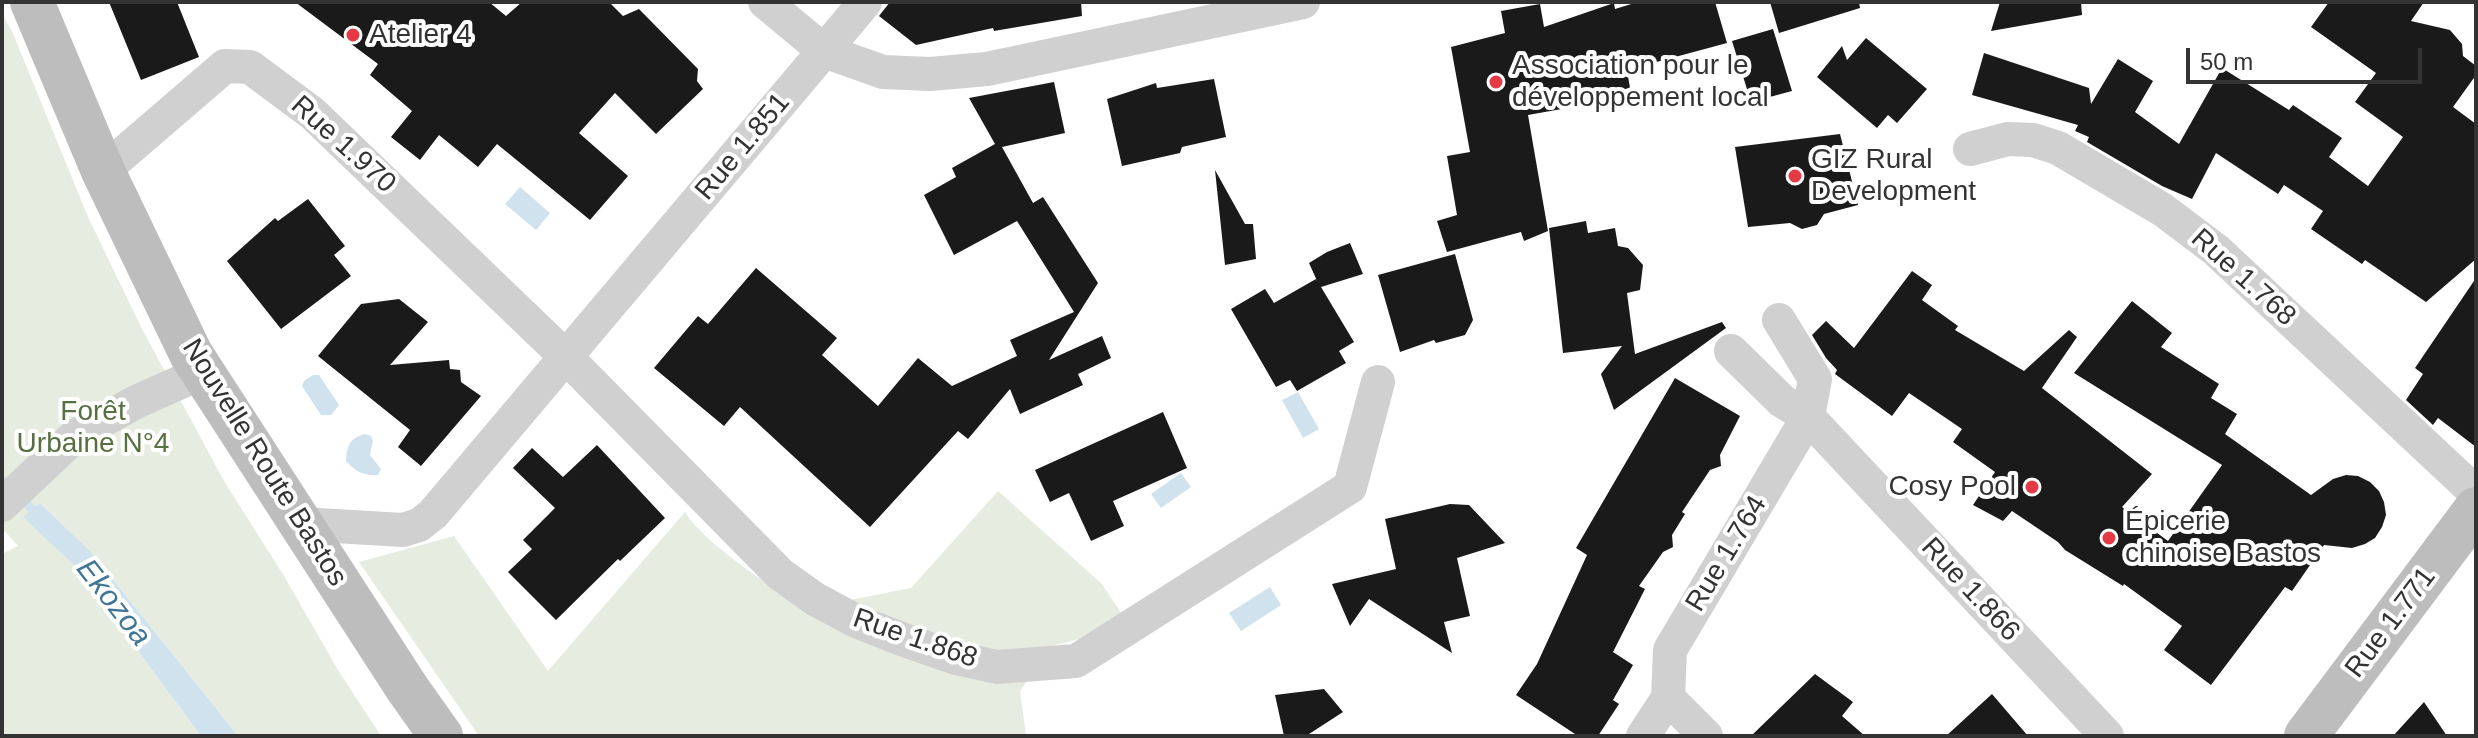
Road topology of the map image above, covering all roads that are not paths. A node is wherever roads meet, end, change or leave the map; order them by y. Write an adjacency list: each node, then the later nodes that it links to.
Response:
1 (32, 2): 7 (main road, Nouvelle Route Bastos)
2 (765, 2): 5 (street)
3 (865, 2): 5 (street, Rue 1.851)
4 (1303, 2): 5 (street)
5 (824, 51): 10 (street, Rue 1.851)
6 (1970, 149): 14 (street, Rue 1.768)
7 (103, 171): 10 (street, Rue 1.970); 11 (main road, Nouvelle Route Bastos)
8 (1779, 320): 13 (street)
9 (1731, 351): 13 (street, Rue 1.866)
10 (566, 357): 12 (street, Rue 1.868); 17 (street, Rue 1.851)
11 (201, 373): 15 (street); 17 (main road, Nouvelle Route Bastos)
12 (1378, 382)
13 (1808, 417): 18 (street, Rue 1.764); 22 (street, Rue 1.866)
14 (2476, 493)
15 (2, 505)
16 (2476, 509): 23 (main road, Rue 1.771)
17 (301, 524): 19 (main road, Nouvelle Route Bastos)
18 (1668, 698): 20 (street); 21 (street)
19 (441, 736)
20 (1643, 736)
21 (1706, 736)
22 (2107, 736)
23 (2306, 736)

